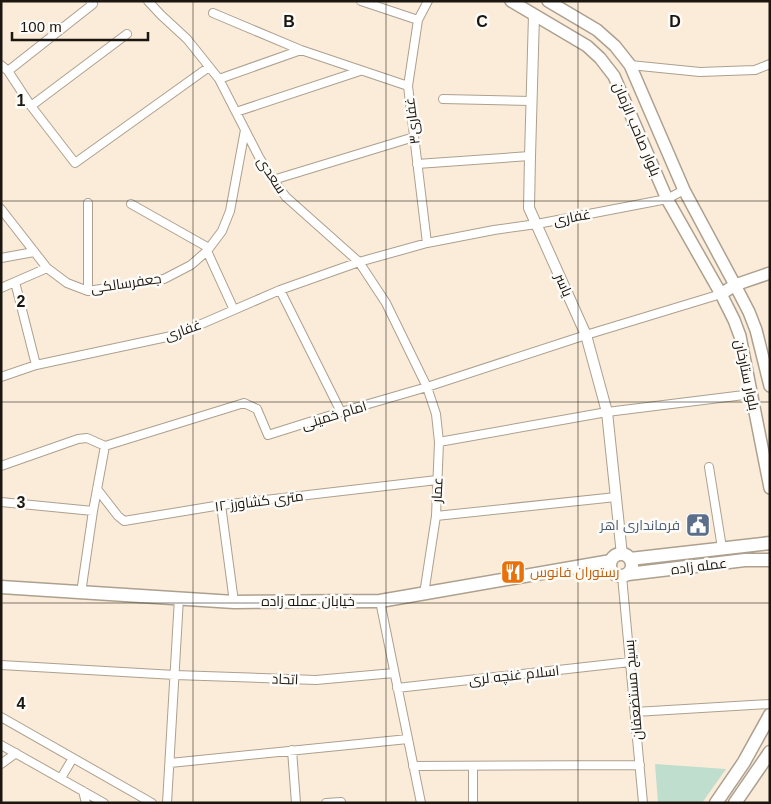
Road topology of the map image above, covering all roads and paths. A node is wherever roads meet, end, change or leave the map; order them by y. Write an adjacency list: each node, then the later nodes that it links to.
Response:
1 (90, 1): 15 (street)
2 (148, 1): 14 (street, سعدی)
3 (361, 1): 9 (street)
4 (428, 1): 9 (street, غفاری۳)
5 (511, 1): 8 (main road, بلوار صاحب الزمان)
6 (548, 1): 13 (main road, بلوار صاحب الزمان)
7 (213, 13): 11 (street)
8 (534, 15): 20 (street, یاسر); 29 (main road, بلوار صاحب الزمان)
9 (418, 20): 18 (street, غفاری۳)
10 (127, 34): 21 (street)
11 (300, 50): 16 (street); 17 (street)
12 (770, 64): 13 (street)
13 (630, 65): 28 (main road, بلوار صاحب الزمان)
14 (209, 67): 17 (street, سعدی); 21 (street)
15 (4, 68): 21 (street)
16 (361, 71): 18 (street); 22 (street)
17 (219, 79): 22 (street, سعدی)
18 (408, 86): 24 (street, غفاری۳)
19 (444, 99): 20 (street)
20 (531, 102): 25 (street, یاسر)
21 (31, 106)
22 (236, 112): 23 (street, سعدی)
23 (245, 129): 27 (street, سعدی); 35 (street, جعفرسالکی)
24 (414, 137): 26 (street, غفاری۳); 27 (street)
25 (530, 156): 26 (street); 33 (street, یاسر)
26 (417, 164): 34 (street, غفاری۳)
27 (273, 180): 38 (street, سعدی)
28 (684, 190): 29 (street, غفاری); 42 (main road, بلوار صاحب الزمان)
29 (667, 199): 33 (street, غفاری); 46 (main road, بلوار صاحب الزمان)
30 (88, 203): 45 (street)
31 (132, 204): 35 (street)
32 (1, 209): 36 (street, جعفرسالکی)
33 (537, 224): 34 (street, غفاری); 48 (street, یاسر)
34 (427, 243): 38 (street, غفاری)
35 (208, 250): 45 (street, جعفرسالکی); 47 (street)
36 (34, 252): 37 (street); 39 (street, جعفرسالکی)
37 (1, 258)
38 (359, 262): 44 (street, غفاری); 52 (street)
39 (47, 268): 41 (street); 45 (street, جعفرسالکی)
40 (770, 273): 42 (main road)
41 (15, 282): 43 (street); 49 (street)
42 (735, 285): 46 (main road); 51 (main road, بلوار ستارخان)
43 (1, 288)
44 (280, 290): 47 (street, غفاری); 54 (street)
45 (88, 291)
46 (721, 294): 48 (street, امام خمینی); 53 (main road, بلوار ستارخان)
47 (234, 310): 49 (street, غفاری)
48 (586, 336): 52 (street, امام خمینی); 55 (street, یاسر)
49 (36, 365): 50 (street, غفاری)
50 (1, 377)
51 (770, 386)
52 (427, 387): 54 (street, امام خمینی); 56 (street, عمار)
53 (752, 394): 55 (street); 62 (main road, بلوار ستارخان)
54 (341, 412): 57 (street, امام خمینی)
55 (607, 412): 56 (street); 63 (street, یاسر)
56 (439, 442): 60 (street, عمار)
57 (105, 446): 58 (street); 61 (street)
58 (1, 466)
59 (708, 467): 69 (street)
60 (437, 480): 65 (street, ۱۲ متری کشاورز); 67 (street, عمار)
61 (97, 488): 65 (street, ۱۲ متری کشاورز); 66 (street)
62 (770, 488)
63 (616, 498): 67 (street); 70 (street, یاسر)
64 (1, 502): 66 (street)
65 (221, 505): 78 (street)
66 (93, 511): 74 (street)
67 (436, 516): 75 (street, عمار)
68 (770, 542): 69 (main road, عمله زاده)
69 (722, 548): 70 (main road, عمله زاده)
70 (621, 558): 72 (main road); 72 (main road); 75 (main road, خیابان عمله زاده)
71 (770, 560): 72 (main road, عمله زاده)
72 (625, 575): 79 (street, بسیج مستضعفان)
73 (1, 588): 74 (main road, خیابان عمله زاده)
74 (81, 593): 76 (main road, خیابان عمله زاده)
75 (424, 594): 77 (main road, خیابان عمله زاده)
76 (179, 598): 78 (main road, خیابان عمله زاده); 82 (street)
77 (380, 601): 78 (main road, خیابان عمله زاده); 81 (street)
78 (234, 602)
79 (630, 662): 83 (street, اسلام غنچه لری); 85 (street, بسیج مستضعفان)
80 (1, 665): 82 (street, اتحاد)
81 (394, 673): 82 (street, اتحاد); 83 (street)
82 (175, 675): 95 (street)
83 (398, 688): 88 (street)
84 (770, 704): 85 (street)
85 (635, 712): 96 (street, بسیج مستضعفان)
86 (770, 715): 111 (main road)
87 (1, 717): 93 (street)
88 (408, 739): 90 (street); 97 (street)
89 (1, 745): 92 (street)
90 (292, 750): 95 (street); 106 (street)
91 (770, 752): 112 (main road)
92 (16, 754): 94 (street); 99 (street)
93 (73, 758): 99 (street); 104 (street)
94 (1, 764)
95 (170, 764): 105 (street)
96 (640, 765): 98 (street); 110 (street, بسیج مستضعفان)
97 (413, 766): 98 (street); 108 (street)
98 (473, 766): 109 (street)
99 (61, 778): 100 (street)
100 (83, 791): 102 (street); 103 (street)
101 (341, 802): 107 (street)
102 (86, 803)
103 (104, 803)
104 (152, 803)
105 (167, 803)
106 (296, 803)
107 (326, 803)
108 (421, 803)
109 (474, 803)
110 (644, 803)
111 (716, 803)
112 (735, 803)

